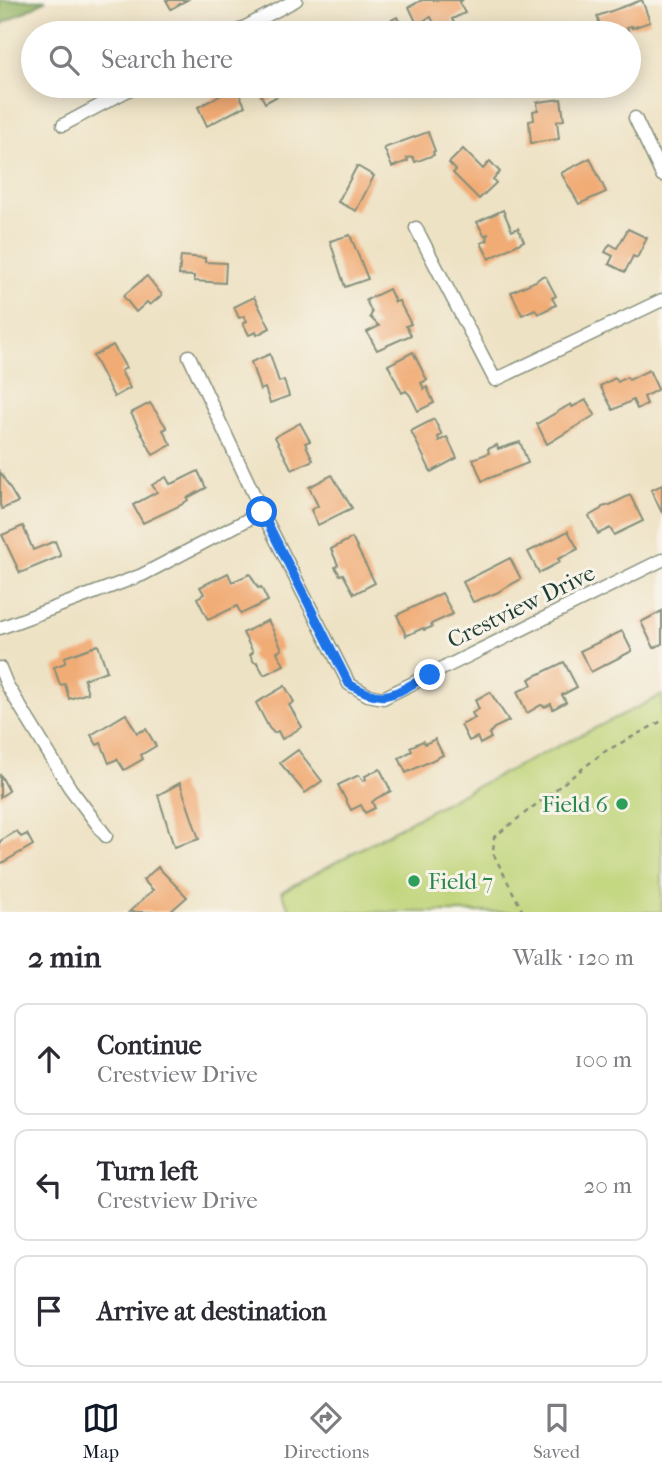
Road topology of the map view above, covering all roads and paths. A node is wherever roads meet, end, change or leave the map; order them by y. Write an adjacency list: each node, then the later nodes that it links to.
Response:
1 (296, 0): 2 (street)
2 (257, 21)
3 (114, 98): 5 (street)
4 (635, 118): 6 (street)
5 (63, 125)
6 (662, 176)
7 (416, 228): 8 (street)
8 (662, 300)
9 (188, 356): 10 (street, Crestview Drive)
10 (262, 512): 11 (street, Crestview Drive); 12 (street)
11 (662, 560)
12 (0, 628)
13 (0, 668): 15 (street)
14 (662, 721): 16 (path)
15 (106, 836)
16 (523, 912)

